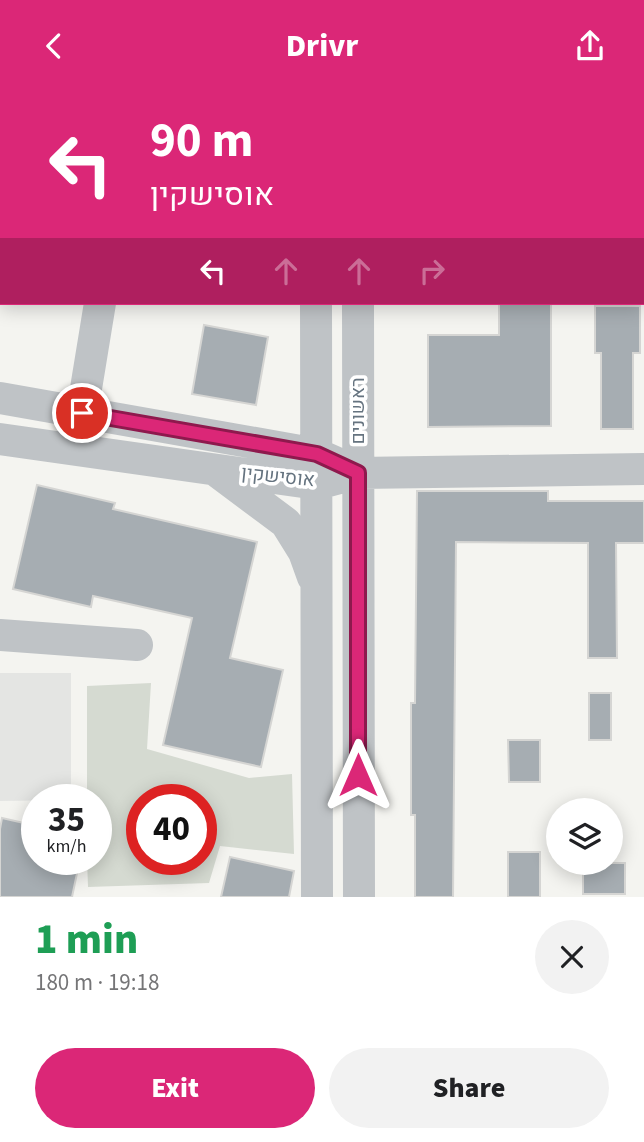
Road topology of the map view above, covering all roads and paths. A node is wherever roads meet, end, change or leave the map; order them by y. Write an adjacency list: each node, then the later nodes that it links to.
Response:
1 (100, 305): 5 (street)
2 (316, 305): 7 (street)
3 (358, 305): 10 (street, ראשונים)
4 (0, 397): 5 (street, אוסישקין)
5 (82, 413): 7 (street, אוסישקין)
6 (0, 439): 9 (street, אוסישקין)
7 (317, 469): 9 (street, אוסישקין); 10 (street, אוסישקין); 11 (street)
8 (644, 469): 10 (street)
9 (215, 470): 11 (street)
10 (358, 473): 15 (street, ראשונים)
11 (317, 586): 14 (street)
12 (0, 635): 13 (street)
13 (137, 645)
14 (317, 897)
15 (359, 897)

